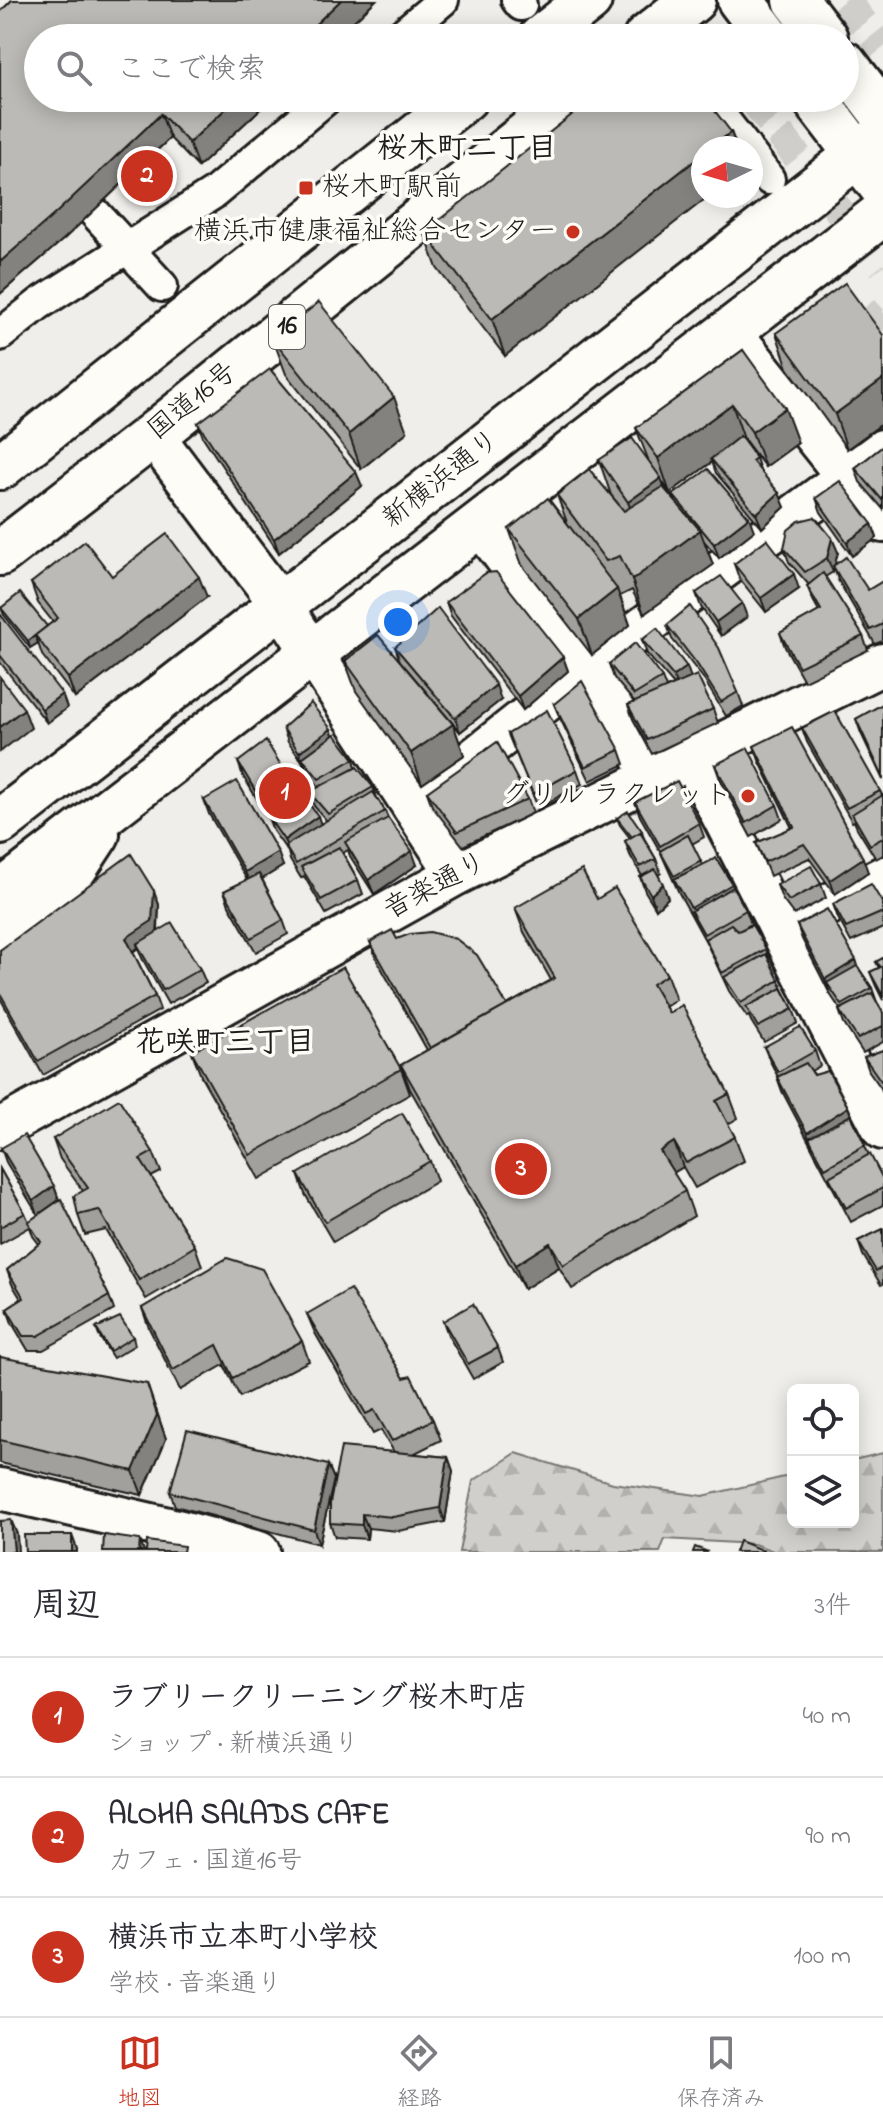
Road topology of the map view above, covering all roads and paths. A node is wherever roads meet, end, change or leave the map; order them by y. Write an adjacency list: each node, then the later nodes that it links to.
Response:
1 (443, 0): 7 (street)
2 (589, 0): 6 (main road)
3 (693, 0): 8 (main road)
4 (740, 0): 9 (main road)
5 (796, 0): 10 (main road)
6 (526, 14)
7 (415, 24)
8 (663, 24)
9 (758, 24)
10 (814, 24)
11 (859, 82): 17 (main road)
12 (310, 112): 22 (street)
13 (447, 112): 28 (main road, 16)
14 (554, 112): 26 (main road, 国道16号 / 16)
15 (719, 112): 18 (street)
16 (828, 112): 19 (main road)
17 (883, 114)
18 (740, 136)
19 (874, 160): 33 (main road, 新横浜通り)
20 (93, 211): 22 (street)
21 (883, 213): 24 (main road, 新横浜通り)
22 (127, 248): 23 (street); 25 (street)
23 (162, 286)
24 (730, 331): 29 (street); 31 (main road, 新横浜通り)
25 (0, 335)
26 (153, 435): 32 (main road, 国道16号 / 16); 33 (street)
27 (883, 450): 29 (street)
28 (0, 467)
29 (848, 478): 30 (street); 36 (street)
30 (883, 522)
31 (480, 524): 34 (main road, 新横浜通り); 36 (street)
32 (0, 553)
33 (281, 605): 34 (street); 41 (main road, 新横浜通り)
34 (312, 654): 39 (main road, 新横浜通り); 40 (street)
35 (883, 664): 37 (street, 音楽通り)
36 (588, 668): 38 (street); 40 (street)
37 (692, 757): 38 (street, 音楽通り); 45 (street)
38 (652, 776): 42 (street, 音楽通り)
39 (116, 805): 44 (main road, 新横浜通り); 46 (main road)
40 (413, 807): 42 (street)
41 (0, 822)
42 (457, 874): 48 (street, 音楽通り)
43 (883, 877): 45 (street)
44 (0, 894)
45 (780, 929): 47 (street)
46 (0, 938)
47 (867, 1061): 49 (street)
48 (0, 1129)
49 (883, 1129)
50 (0, 1489): 51 (street)
51 (259, 1552)

